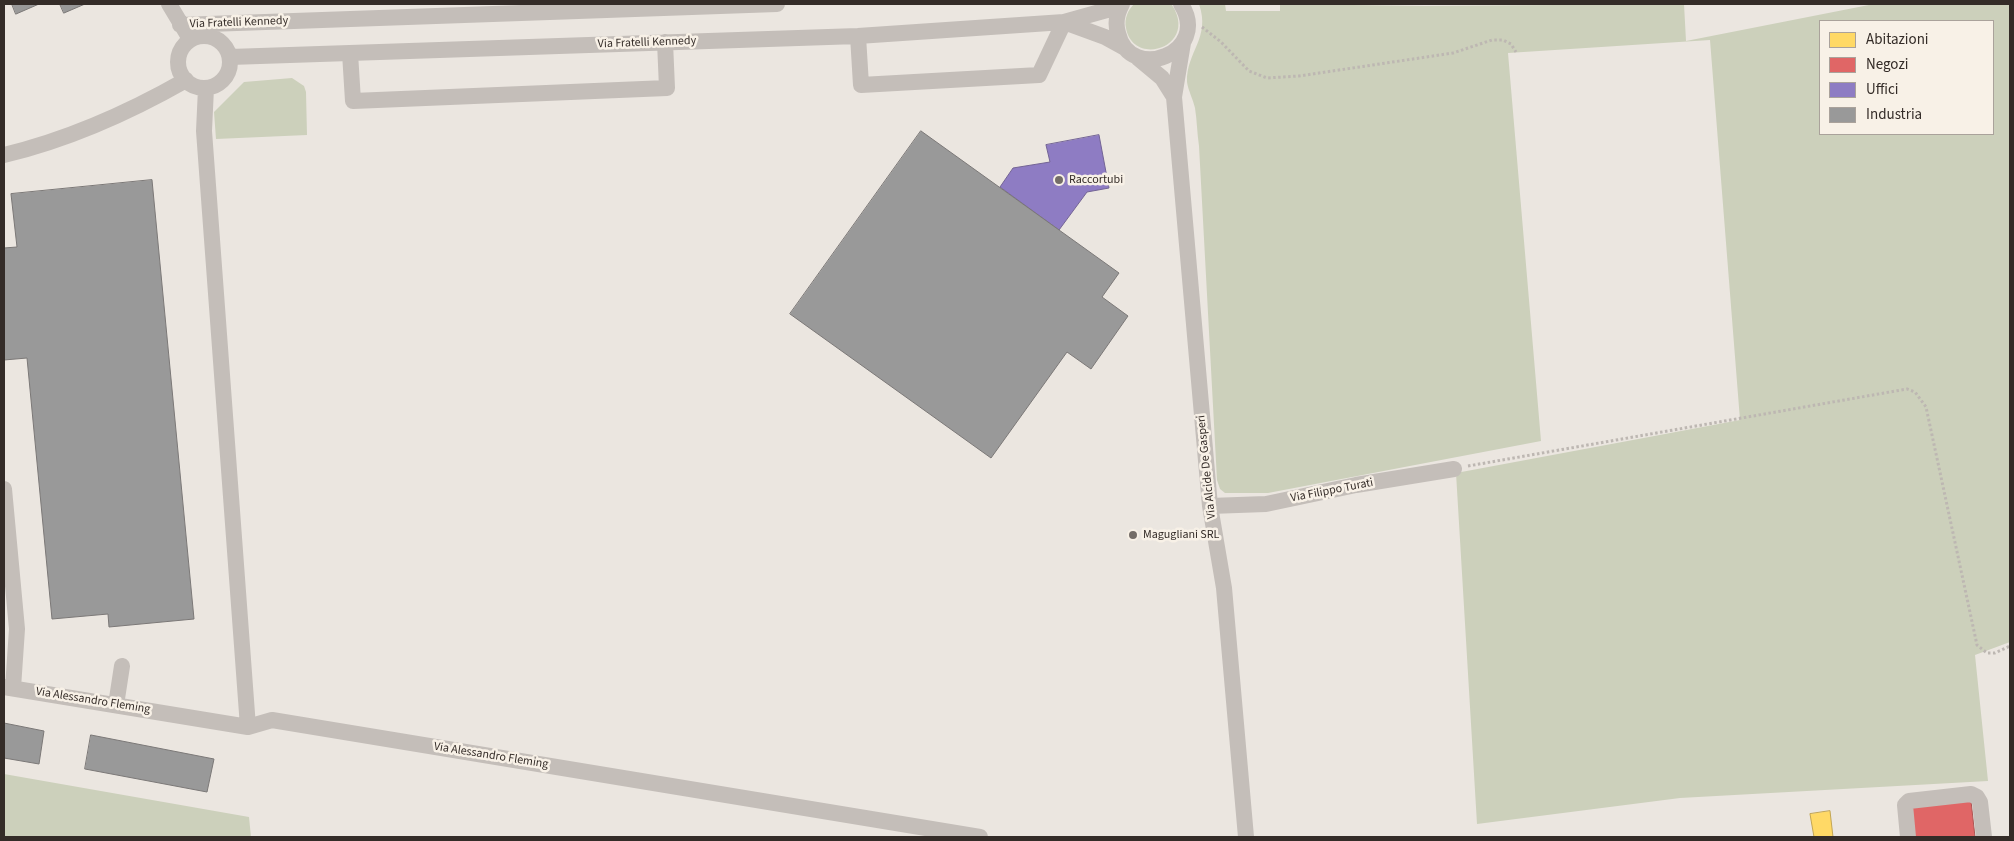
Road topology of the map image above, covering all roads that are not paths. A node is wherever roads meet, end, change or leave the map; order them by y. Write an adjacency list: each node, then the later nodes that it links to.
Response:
1 (169, 4): 8 (street)
2 (777, 4): 6 (street, Via Fratelli Kennedy)
3 (1118, 4): 7 (street, Via Fratelli Kennedy)
4 (1122, 4): 14 (street)
5 (1181, 4): 11 (street, Via Alcide De Gasperi)
6 (586, 7): 8 (street, Via Fratelli Kennedy)
7 (1064, 22): 9 (street, Via Fratelli Kennedy); 9 (street); 14 (street, Via Fratelli Kennedy)
8 (180, 25): 10 (street)
9 (858, 36): 12 (street, Via Fratelli Kennedy)
10 (191, 40): 15 (street); 16 (street)
11 (1184, 41): 14 (street); 18 (street, Via Alcide De Gasperi)
12 (664, 42): 13 (street, Via Fratelli Kennedy); 13 (street)
13 (350, 52): 15 (street, Via Fratelli Kennedy)
14 (1130, 52): 18 (street, Via Alcide De Gasperi)
15 (230, 57): 17 (street)
16 (186, 80): 17 (street); 19 (street)
17 (206, 88): 26 (street)
18 (1174, 97): 22 (street, Via Alcide De Gasperi)
19 (4, 155)
20 (1454, 469): 22 (street, Via Filippo Turati)
21 (4, 489): 24 (street)
22 (1210, 506): 28 (street, Via Alcide De Gasperi)
23 (122, 666): 25 (street)
24 (8, 687): 25 (street, Via Alessandro Fleming)
25 (116, 705): 26 (street, Via Alessandro Fleming)
26 (248, 727): 27 (street, Via Alessandro Fleming)
27 (980, 837)
28 (1246, 837)
29 (1908, 837): 30 (street)
30 (1984, 837)

